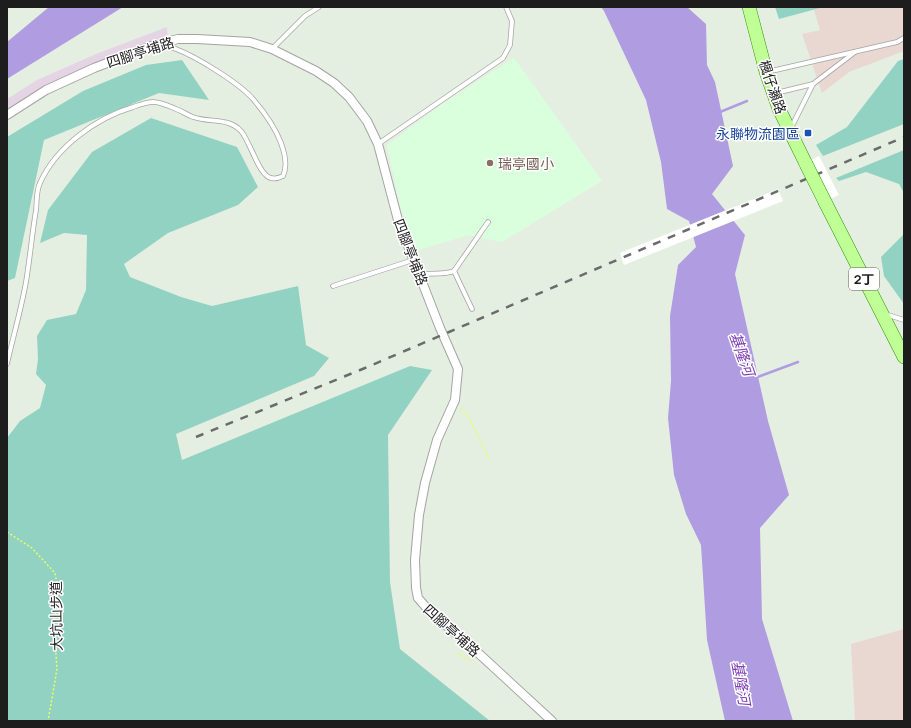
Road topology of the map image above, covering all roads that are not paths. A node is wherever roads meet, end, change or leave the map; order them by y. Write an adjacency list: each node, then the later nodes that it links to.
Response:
1 (319, 7): 6 (lane)
2 (506, 7): 13 (lane)
3 (749, 7): 8 (main road, 楓仔瀨路 / 2丁)
4 (904, 38): 7 (lane)
5 (157, 44): 6 (street, 四腳亭埔路); 11 (street, 四腳亭埔路); 23 (lane)
6 (272, 49): 13 (street, 四腳亭埔路)
7 (856, 51): 8 (lane); 9 (lane)
8 (766, 72): 10 (main road, 楓仔瀨路 / 2丁)
9 (813, 84): 10 (lane); 12 (lane)
10 (774, 94): 12 (main road, 楓仔瀨路 / 2丁)
11 (7, 115)
12 (790, 131): 20 (main road, 楓仔瀨路 / 2丁, bridge)
13 (378, 144): 15 (street, 四腳亭埔路)
14 (488, 222): 16 (lane)
15 (413, 260): 17 (street, 四腳亭埔路); 18 (lane)
16 (454, 271): 17 (lane); 19 (lane)
17 (419, 274): 24 (street, 四腳亭埔路)
18 (333, 286)
19 (472, 309)
20 (881, 313): 21 (lane); 22 (main road, 2丁)
21 (904, 320)
22 (904, 355)
23 (7, 364)
24 (552, 721)

